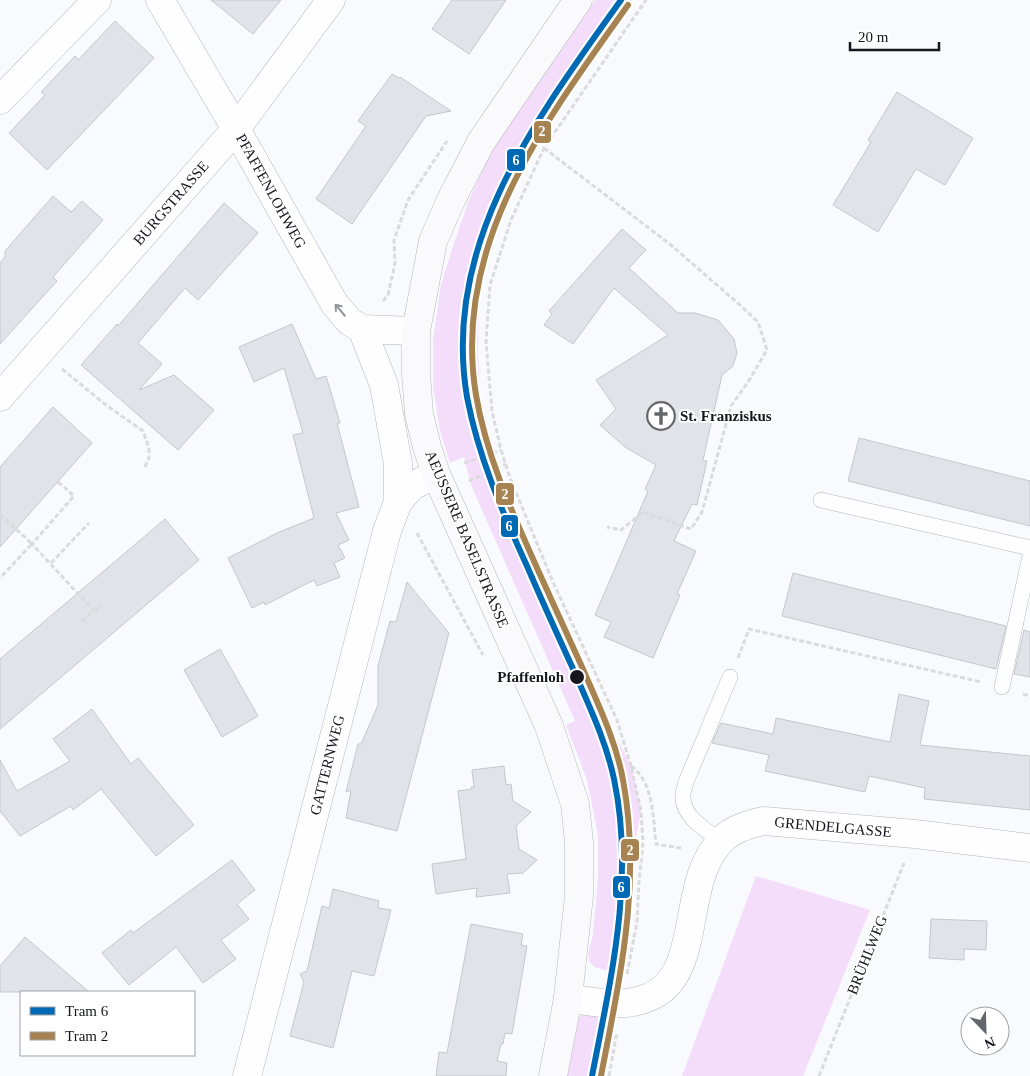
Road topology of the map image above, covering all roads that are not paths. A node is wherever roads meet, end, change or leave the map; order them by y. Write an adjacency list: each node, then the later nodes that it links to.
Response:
1 (97, 0): 5 (street)
2 (160, 0): 6 (street, PFAFFENLOHWEG)
3 (331, 0): 6 (street, BURGSTRASSE)
4 (578, 0): 8 (main road, AEUSSERE BASELSTRASSE)
5 (0, 100)
6 (236, 129): 7 (street, PFAFFENLOHWEG, one-way to 6); 9 (street, BURGSTRASSE)
7 (362, 329): 8 (street); 12 (street)
8 (416, 331): 10 (main road, AEUSSERE BASELSTRASSE)
9 (0, 397)
10 (436, 474): 12 (street, GATTERNWEG); 19 (main road, AEUSSERE BASELSTRASSE)
11 (821, 500): 13 (lane)
12 (398, 502): 20 (street, GATTERNWEG)
13 (1030, 548)
14 (1030, 556): 16 (lane)
15 (730, 678): 17 (lane)
16 (1002, 687)
17 (716, 847): 18 (street, GRENDELGASSE); 19 (street, GRENDELGASSE)
18 (1030, 848)
19 (568, 998): 21 (main road, AEUSSERE BASELSTRASSE)
20 (247, 1076)
21 (553, 1076)

